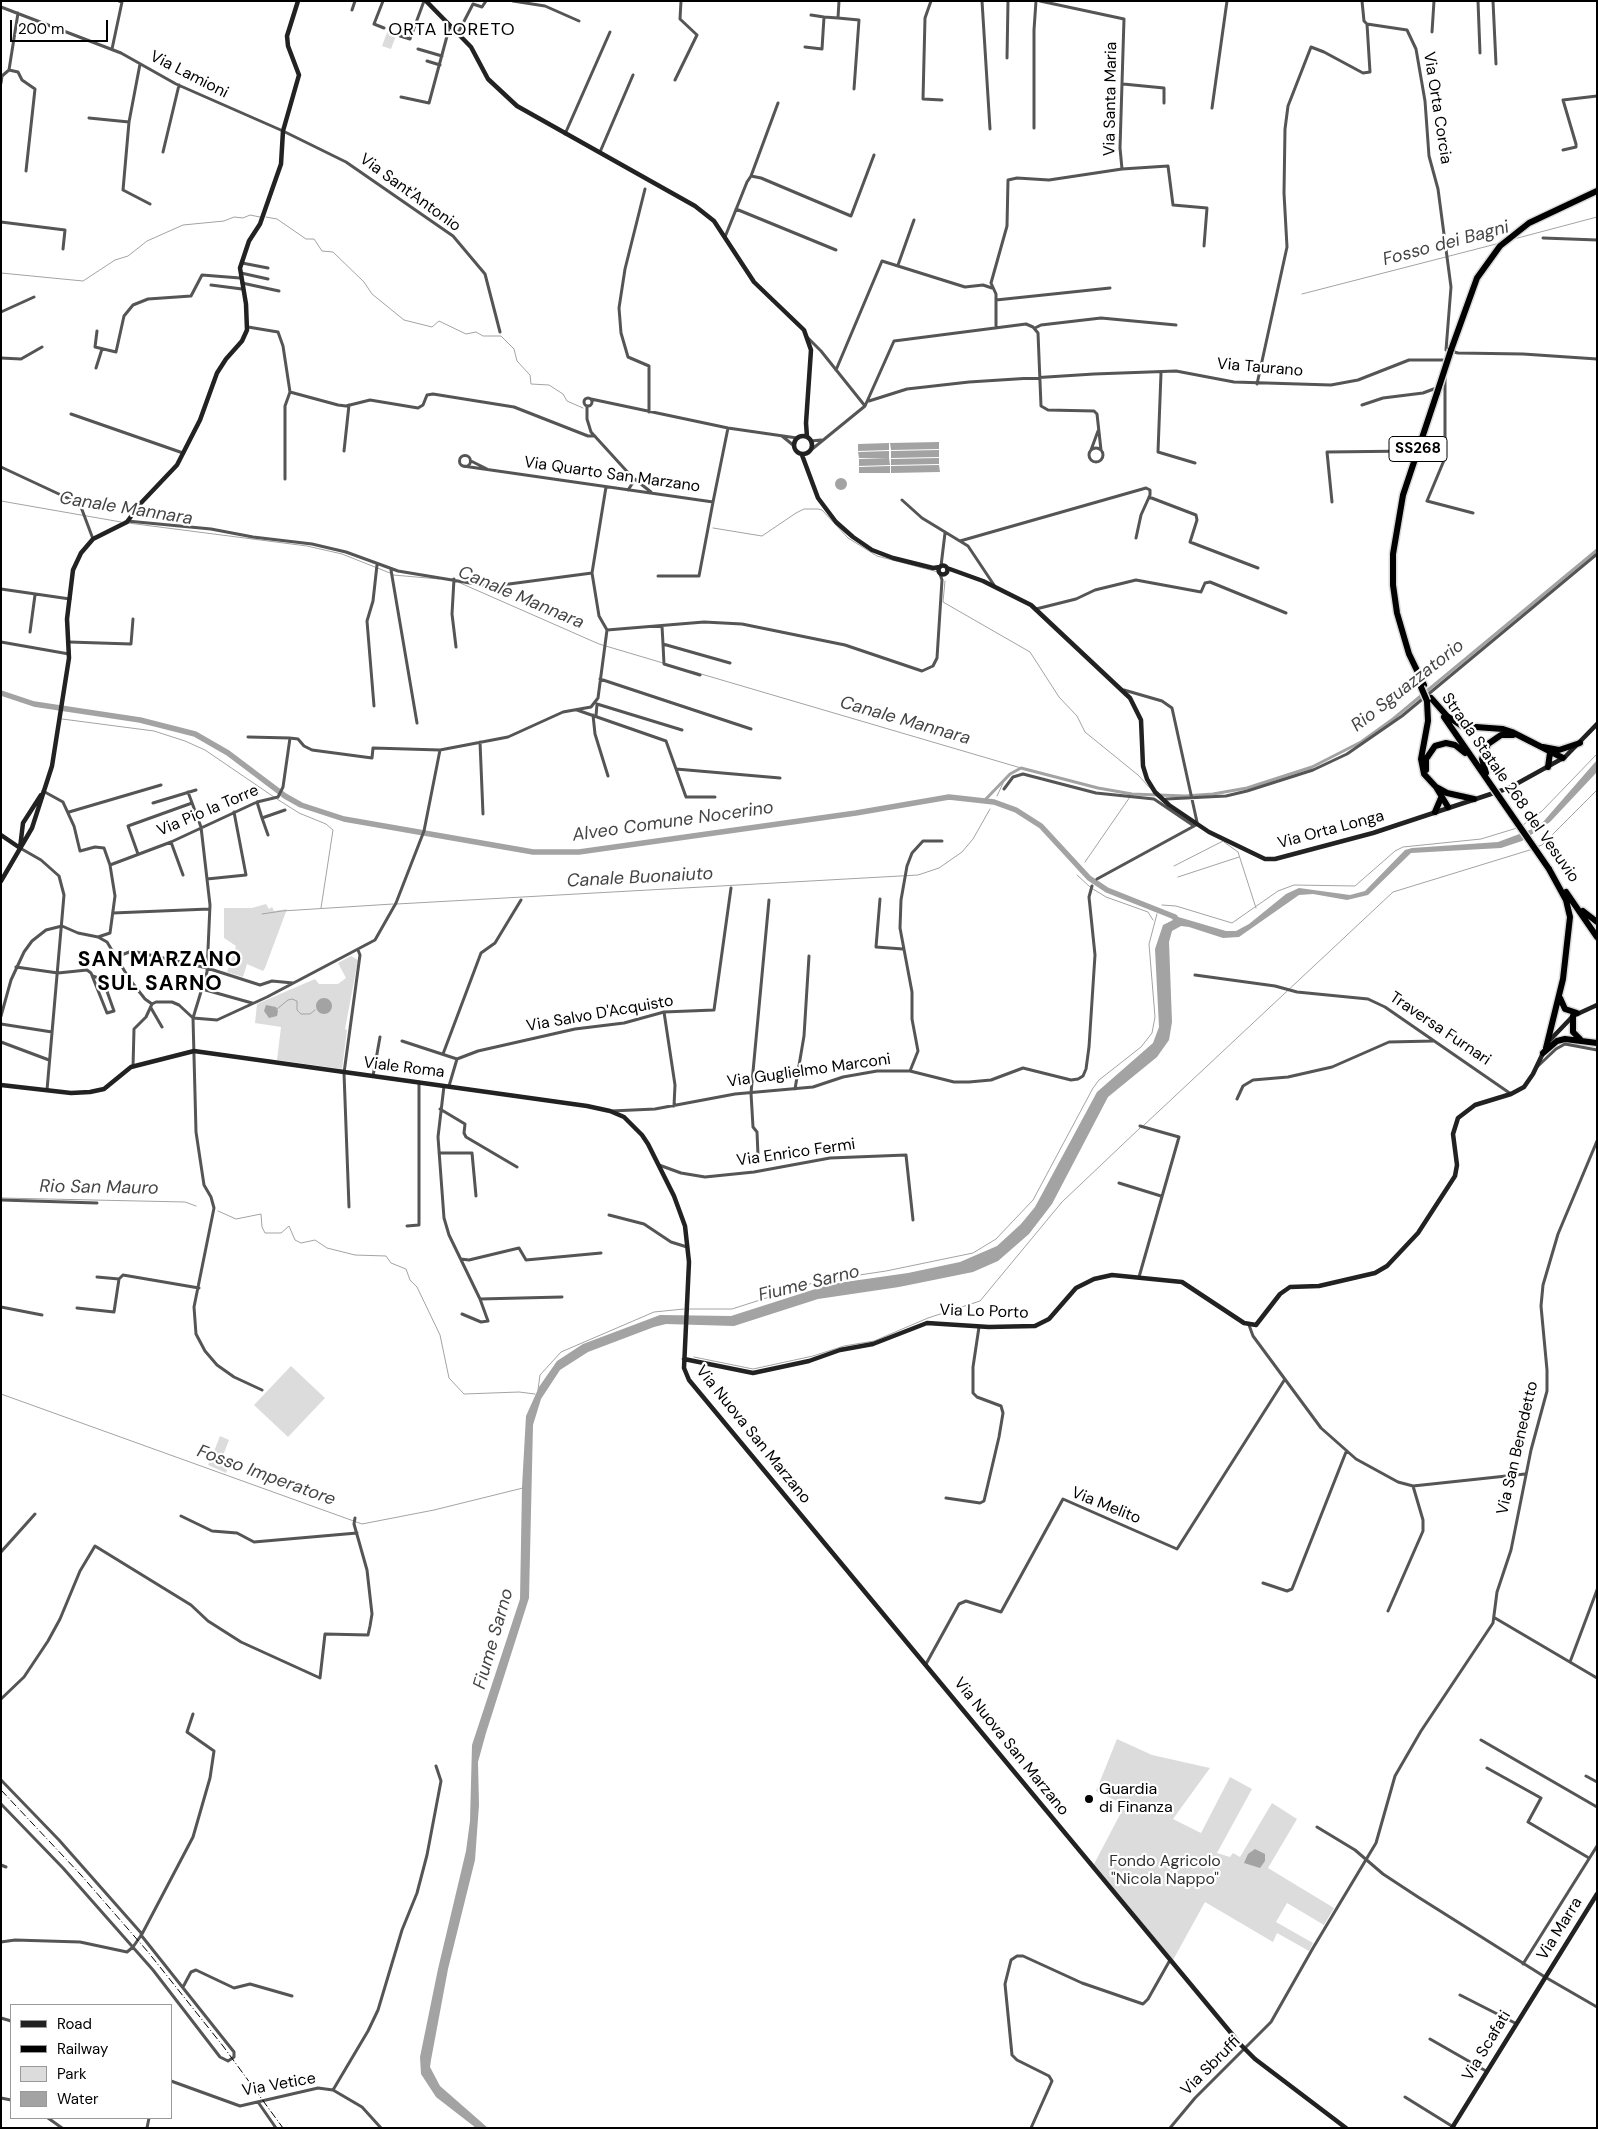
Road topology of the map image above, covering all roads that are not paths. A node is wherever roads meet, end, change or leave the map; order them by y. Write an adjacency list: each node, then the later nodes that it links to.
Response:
1 (119, 1): 34 (street)
2 (298, 1): 60 (street)
3 (355, 1): 20 (street)
4 (382, 1): 28 (street)
5 (425, 1): 27 (street); 32 (street)
6 (486, 1): 31 (street)
7 (513, 1): 25 (street)
8 (681, 1): 45 (street)
9 (839, 1): 24 (street)
10 (931, 1): 52 (street)
11 (982, 1): 59 (street)
12 (1008, 1): 38 (street)
13 (1038, 1): 47 (street, Via Santa Maria); 58 (street)
14 (1227, 1): 55 (street)
15 (1362, 1): 26 (street)
16 (1434, 1): 30 (street)
17 (1478, 1): 36 (street)
18 (1493, 1): 42 (street)
19 (1, 7): 21 (street, Via Lamioni)
20 (352, 10)
21 (18, 13): 34 (street, Via Lamioni); 43 (street)
22 (811, 15): 23 (street)
23 (824, 17): 24 (street); 33 (street)
24 (838, 18): 49 (street)
25 (578, 21)
26 (1367, 24): 103 (street, Via Orta Corcia); 111 (street)
27 (450, 25): 31 (street); 37 (street)
28 (384, 28)
29 (610, 32): 61 (street)
30 (1432, 32)
31 (458, 33): 61 (street)
32 (400, 36)
33 (805, 47)
34 (112, 49): 40 (street, Via Lamioni)
35 (418, 49): 37 (street)
36 (1480, 53)
37 (442, 56): 41 (street)
38 (1006, 58)
39 (427, 61): 41 (street)
40 (140, 64): 48 (street, Via Lamioni); 57 (street)
41 (440, 64): 51 (street)
42 (1496, 64)
43 (9, 70): 46 (street); 67 (street)
44 (632, 75): 64 (street)
45 (675, 80)
46 (1, 83)
47 (1123, 84): 54 (street); 66 (street, Via Santa Maria)
48 (179, 86): 60 (street, Via Lamioni); 63 (street)
49 (854, 89)
50 (1597, 96): 62 (street)
51 (401, 97)
52 (942, 100)
53 (778, 103): 68 (street)
54 (1164, 103)
55 (1212, 108)
56 (89, 118): 57 (street)
57 (129, 122): 71 (street)
58 (1034, 128)
59 (990, 129)
60 (283, 131): 81 (street); 99 (street, Via Sant'Antonio)
61 (565, 134): 64 (street)
62 (1563, 150)
63 (163, 152)
64 (599, 153): 75 (street)
65 (874, 155): 68 (street)
66 (1122, 169): 78 (street, Via Santa Maria); 89 (street)
67 (26, 171)
68 (751, 176): 72 (street)
69 (645, 188): 121 (street)
70 (1597, 191): 103 (highway, Strada Statale 268 del Vesuvio / SS268)
71 (150, 204)
72 (736, 209): 75 (street); 80 (street)
73 (914, 220): 82 (street)
74 (1, 222): 79 (street)
75 (725, 237): 100 (street)
76 (1543, 238): 77 (street)
77 (1597, 240)
78 (1204, 246)
79 (63, 250)
80 (836, 250)
81 (241, 263): 83 (street); 84 (street)
82 (898, 265): 89 (street); 108 (street)
83 (268, 268)
84 (240, 278): 85 (street); 88 (street); 90 (street); 102 (street)
85 (268, 279)
86 (211, 285): 88 (street)
87 (1110, 288): 92 (street)
88 (242, 289): 95 (street)
89 (994, 290): 92 (street)
90 (279, 291)
91 (34, 297): 93 (street)
92 (996, 300): 96 (street)
93 (1, 312)
94 (1176, 325): 97 (street)
95 (248, 327): 113 (street); 139 (street)
96 (996, 328): 97 (street); 115 (street)
97 (1035, 328): 110 (street)
98 (97, 331): 102 (street)
99 (500, 332)
100 (806, 336): 108 (street); 124 (street)
101 (42, 347): 104 (street)
102 (102, 349): 107 (street)
103 (1449, 350): 105 (street); 106 (street); 192 (highway, Strada Statale 268 del Vesuvio / SS268, bridge)
104 (1, 358)
105 (1597, 359)
106 (1446, 360): 111 (street, Via Taurano); 112 (street)
107 (96, 368)
108 (836, 370): 120 (street)
109 (1161, 373): 110 (street, Via Taurano); 111 (street, Via Taurano); 143 (street)
110 (1039, 378): 115 (street, Via Taurano); 125 (street)
111 (1257, 384)
112 (1444, 386): 117 (street); 142 (street)
113 (290, 392): 118 (street); 149 (street)
114 (591, 399): 116 (street); 119 (street); 119 (street)
115 (869, 401): 120 (street)
116 (602, 402): 119 (street); 121 (street)
117 (1362, 404)
118 (349, 405): 126 (street); 135 (street)
119 (589, 405): 126 (street)
120 (865, 406): 130 (street)
121 (649, 412): 123 (street)
122 (71, 414): 139 (street)
123 (728, 428): 127 (street); 155 (street, Via Quarto San Marzano)
124 (806, 429): 128 (street); 129 (street)
125 (1098, 430): 133 (street); 134 (street)
126 (595, 436): 148 (street)
127 (782, 436): 128 (street); 132 (street)
128 (799, 437): 129 (street); 132 (street)
129 (807, 437): 131 (street)
130 (822, 440): 131 (street); 136 (street)
131 (811, 441): 136 (street)
132 (793, 445): 140 (street)
133 (1091, 450): 134 (street); 134 (street)
134 (1100, 450)
135 (344, 451)
136 (810, 451): 140 (street); 146 (street)
137 (1412, 451): 156 (street)
138 (1422, 453): 142 (street)
139 (183, 454): 158 (street)
140 (802, 455): 146 (street)
141 (470, 460): 144 (street); 144 (street); 147 (street)
142 (1444, 460): 157 (street)
143 (1195, 463)
144 (463, 466): 147 (street, Via Quarto San Marzano)
145 (1, 467): 161 (street)
146 (807, 467): 166 (street)
147 (492, 471): 150 (street, Via Quarto San Marzano)
148 (632, 477): 151 (street); 152 (street)
149 (285, 479)
150 (606, 487): 151 (street, Via Quarto San Marzano); 168 (street)
151 (628, 490): 152 (street, Via Quarto San Marzano)
152 (653, 494): 155 (street, Via Quarto San Marzano)
153 (1149, 498): 160 (street); 162 (street); 165 (street)
154 (902, 500): 159 (street)
155 (713, 502): 169 (street)
156 (1332, 502)
157 (1473, 513)
158 (126, 523): 161 (street); 164 (street)
159 (945, 532): 162 (street); 166 (street)
160 (1136, 538)
161 (93, 539): 174 (street)
162 (960, 541): 171 (street)
163 (1597, 554): 229 (street)
164 (376, 567): 167 (street); 195 (street)
165 (1258, 568)
166 (944, 569): 171 (street); 178 (street)
167 (391, 573): 170 (street); 198 (street)
168 (592, 573): 170 (street); 179 (street)
169 (658, 576)
170 (454, 581): 184 (street)
171 (994, 586): 175 (street)
172 (1, 589): 173 (street)
173 (35, 594): 174 (street); 180 (street)
174 (70, 599): 182 (street)
175 (1035, 609): 176 (street); 189 (street)
176 (1286, 613)
177 (134, 619): 182 (street)
178 (662, 626): 179 (street); 183 (street)
179 (608, 630): 188 (street)
180 (30, 632)
181 (1, 642): 185 (street)
182 (69, 642): 185 (street)
183 (662, 644): 186 (street); 187 (street)
184 (456, 647)
185 (69, 654): 223 (street)
186 (730, 663)
187 (700, 676)
188 (600, 679): 191 (street); 200 (street)
189 (1124, 690): 190 (street); 193 (street, Via Orta Longa)
190 (1135, 694): 193 (street); 229 (street)
191 (598, 698): 194 (street); 196 (street)
192 (1429, 700): 202 (highway, SS268); 215 (highway, Strada Statale 268 del Vesuvio / SS268); 216 (highway, SS268)
193 (1133, 702): 228 (street, Via Orta Longa)
194 (597, 704): 197 (street); 201 (street)
195 (374, 706)
196 (574, 709): 197 (street); 205 (street)
197 (594, 715): 213 (street); 214 (street)
198 (417, 723)
199 (1597, 724): 206 (street, Via Orta Longa)
200 (751, 729)
201 (682, 730)
202 (1519, 736): 207 (highway, SS268); 220 (highway, SS268)
203 (248, 737): 204 (street)
204 (290, 738): 208 (street); 231 (street, Via Pio la Torre)
205 (480, 742): 208 (street); 239 (street)
206 (1580, 743): 209 (highway, SS268); 211 (street, Via Orta Longa)
207 (1542, 747): 209 (highway, SS268); 210 (highway, SS268)
208 (440, 750): 273 (street)
209 (1559, 750): 211 (highway)
210 (1550, 754): 211 (highway, SS268); 212 (highway)
211 (1564, 758): 212 (street, Via Orta Longa)
212 (1548, 767): 230 (street, Via Orta Longa)
213 (676, 769): 217 (street); 226 (street)
214 (608, 776)
215 (1485, 776): 216 (highway, SS268); 220 (highway, Strada Statale 268 del Vesuvio / SS268)
216 (1427, 777): 219 (highway)
217 (780, 778)
218 (160, 785): 236 (street)
219 (1436, 787): 225 (highway); 227 (highway)
220 (1493, 788): 255 (highway, Strada Statale 268 del Vesuvio / SS268, bridge)
221 (1004, 789): 243 (street)
222 (196, 790): 224 (street)
223 (43, 791): 236 (street); 241 (street); 242 (street)
224 (188, 792): 232 (street); 233 (street)
225 (1447, 793): 230 (highway); 234 (highway)
226 (715, 797)
227 (1441, 798): 234 (highway); 238 (highway)
228 (1164, 799): 229 (street); 243 (street, Via Orta Longa)
229 (1192, 799): 243 (street)
230 (1474, 799): 234 (street, Via Orta Longa)
231 (257, 802): 237 (street, Via Pio la Torre); 240 (street)
232 (153, 803)
233 (192, 803): 244 (street); 253 (street)
234 (1448, 807): 238 (street, Via Orta Longa)
235 (285, 810): 240 (street)
236 (69, 812): 254 (street)
237 (234, 812): 244 (street, Via Pio la Torre); 258 (street)
238 (1434, 812): 243 (street, Via Orta Longa)
239 (483, 814)
240 (262, 818): 247 (street)
241 (23, 821): 242 (street); 245 (street)
242 (33, 824): 248 (street)
243 (1196, 824): 257 (street)
244 (201, 826): 249 (street, Via Pio la Torre); 258 (street)
245 (20, 833): 248 (street); 251 (street); 252 (street)
246 (1, 835): 251 (street)
247 (268, 835)
248 (27, 836): 252 (street)
249 (171, 842): 253 (street, Via Pio la Torre); 256 (street)
250 (942, 842): 272 (street)
251 (13, 843): 252 (street)
252 (20, 848): 259 (street); 269 (street)
253 (138, 854): 254 (street, Via Pio la Torre)
254 (110, 865): 267 (street)
255 (1550, 869): 260 (highway, Strada Statale 268 del Vesuvio / SS268); 283 (highway, SS268)
256 (183, 875)
257 (1096, 879)
258 (207, 880): 266 (street)
259 (1, 881)
260 (1558, 881): 268 (highway, SS268); 271 (highway, Strada Statale 268 del Vesuvio / SS268)
261 (1092, 886): 308 (street, Via Guglielmo Marconi)
262 (731, 888): 287 (street, Via Salvo D'Acquisto)
263 (880, 899): 272 (street)
264 (520, 900): 303 (street)
265 (769, 900): 316 (street)
266 (209, 909): 267 (street); 277 (street)
267 (113, 913): 270 (street)
268 (1597, 922)
269 (62, 926): 270 (street); 276 (street); 278 (street)
270 (98, 937): 275 (street)
271 (1597, 937)
272 (903, 949): 308 (street)
273 (358, 950): 281 (street); 309 (street)
274 (809, 956): 314 (street)
275 (116, 957): 277 (street); 285 (street)
276 (16, 967): 278 (street); 289 (street)
277 (207, 968): 281 (street); 282 (street)
278 (58, 973): 280 (street); 293 (street)
279 (1195, 975): 296 (street, Traversa Furnari)
280 (92, 976): 280 (street)
281 (293, 984): 284 (street)
282 (202, 989): 284 (street); 290 (street)
283 (1560, 997): 288 (highway); 300 (highway, SS268)
284 (252, 1003): 290 (street)
285 (151, 1006): 290 (street); 292 (street); 307 (street)
286 (1597, 1006): 288 (street)
287 (664, 1012): 304 (street, Via Salvo D'Acquisto); 319 (street)
288 (1575, 1015): 295 (highway); 300 (street)
289 (1, 1016)
290 (193, 1018): 302 (street)
291 (1, 1024): 293 (street)
292 (162, 1027)
293 (52, 1032): 305 (street)
294 (380, 1037): 310 (street)
295 (1580, 1039): 299 (highway); 300 (highway)
296 (1434, 1041): 317 (street, Traversa Furnari); 318 (street)
297 (1, 1042): 305 (street)
298 (402, 1042): 303 (street)
299 (1597, 1043)
300 (1544, 1050): 306 (street)
301 (1597, 1050): 306 (street)
302 (194, 1051): 307 (street); 309 (street, Viale Roma); 343 (street)
303 (443, 1054): 304 (street)
304 (457, 1059): 313 (street)
305 (49, 1060): 315 (street)
306 (1538, 1066): 317 (street)
307 (133, 1067): 315 (street)
308 (910, 1071): 314 (street, Via Guglielmo Marconi)
309 (344, 1073): 310 (street, Viale Roma); 333 (street)
310 (373, 1076): 311 (street, Viale Roma)
311 (419, 1081): 313 (street, Viale Roma); 336 (street)
312 (1, 1085): 315 (street)
313 (447, 1086): 320 (street); 321 (street, Viale Roma)
314 (795, 1089): 316 (street, Via Guglielmo Marconi)
315 (47, 1090)
316 (751, 1093): 319 (street, Via Guglielmo Marconi); 325 (street)
317 (1511, 1094): 350 (street)
318 (1237, 1099)
319 (674, 1106): 321 (street, Via Guglielmo Marconi)
320 (440, 1109): 324 (street); 327 (street)
321 (610, 1111): 326 (street)
322 (1141, 1127): 330 (street)
323 (1597, 1141): 356 (street, Via San Benedetto)
324 (438, 1153): 329 (street); 339 (street)
325 (758, 1155)
326 (656, 1164): 335 (street, Via Enrico Fermi); 337 (street)
327 (517, 1167)
328 (1118, 1182): 330 (street)
329 (476, 1196)
330 (1161, 1196): 341 (street)
331 (1, 1200): 332 (street)
332 (97, 1203)
333 (349, 1207)
334 (609, 1214): 337 (street)
335 (913, 1220)
336 (406, 1226)
337 (688, 1247): 352 (street)
338 (601, 1253): 339 (street)
339 (461, 1259): 345 (street)
340 (96, 1277): 342 (street)
341 (1139, 1277): 350 (street, Via Lo Porto); 351 (street, Via Lo Porto)
342 (119, 1279): 343 (street); 347 (street)
343 (199, 1288): 354 (street)
344 (562, 1298): 345 (street)
345 (480, 1299): 348 (street)
346 (1, 1307): 349 (street)
347 (77, 1308)
348 (462, 1314)
349 (42, 1315)
350 (1249, 1325): 353 (street)
351 (979, 1327): 352 (street, Via Lo Porto); 358 (street)
352 (684, 1359): 369 (street, Via Nuova San Marzano)
353 (1285, 1379): 355 (street); 369 (street, Via Melito)
354 (262, 1390)
355 (1346, 1452): 357 (street); 364 (street)
356 (1526, 1474): 357 (street); 367 (street, Via San Benedetto)
357 (1413, 1486): 366 (street)
358 (946, 1498)
359 (35, 1514): 363 (street)
360 (181, 1516): 362 (street)
361 (354, 1520): 362 (street)
362 (357, 1533): 371 (street)
363 (1, 1552)
364 (1263, 1583)
365 (1597, 1590): 368 (street)
366 (1388, 1612)
367 (1495, 1618): 368 (street); 384 (street, Via Sbruffi)
368 (1570, 1662): 370 (street)
369 (926, 1664): 391 (street, Via Nuova San Marzano)
370 (1597, 1678)
371 (1, 1699)
372 (193, 1714): 388 (street)
373 (1481, 1740): 380 (street)
374 (436, 1766): 403 (street)
375 (1487, 1768): 383 (street)
376 (1586, 1776): 378 (street)
377 (1, 1780): 388 (street)
378 (1597, 1782)
379 (1, 1804): 390 (street)
380 (1597, 1807)
381 (1317, 1827): 384 (street)
382 (1597, 1846): 383 (street)
383 (1589, 1858): 392 (street)
384 (1366, 1860): 392 (street); 400 (street, Via Sbruffi)
385 (1, 1865): 386 (street)
386 (6, 1867)
387 (1597, 1894): 393 (street, Via Marra)
388 (141, 1935): 390 (street); 394 (street)
389 (1, 1942): 390 (street)
390 (133, 1947): 394 (street)
391 (1170, 1959): 400 (street, Via Nuova San Marzano); 411 (street)
392 (1523, 1964): 393 (street)
393 (1545, 1977): 397 (street); 398 (street, Via Scafati)
394 (183, 1987): 396 (street)
395 (1460, 1995): 398 (street)
396 (292, 1996)
397 (1597, 2007)
398 (1515, 2023): 401 (street, Via Scafati)
399 (1430, 2039): 401 (street)
400 (1245, 2049): 412 (street, Via Sbruffi); 413 (street, Via Nuova San Marzano)
401 (1486, 2071): 407 (street, Via Scafati)
402 (172, 2081): 405 (street, Via Vetice)
403 (334, 2090): 405 (street, Via Vetice); 410 (street, Via Vetice)
404 (1405, 2097): 407 (street)
405 (258, 2102): 409 (street)
406 (49, 2119): 408 (street)
407 (1454, 2127)
408 (62, 2128)
409 (276, 2128)
410 (381, 2128)
411 (1031, 2128)
412 (1170, 2128)
413 (1346, 2128)

